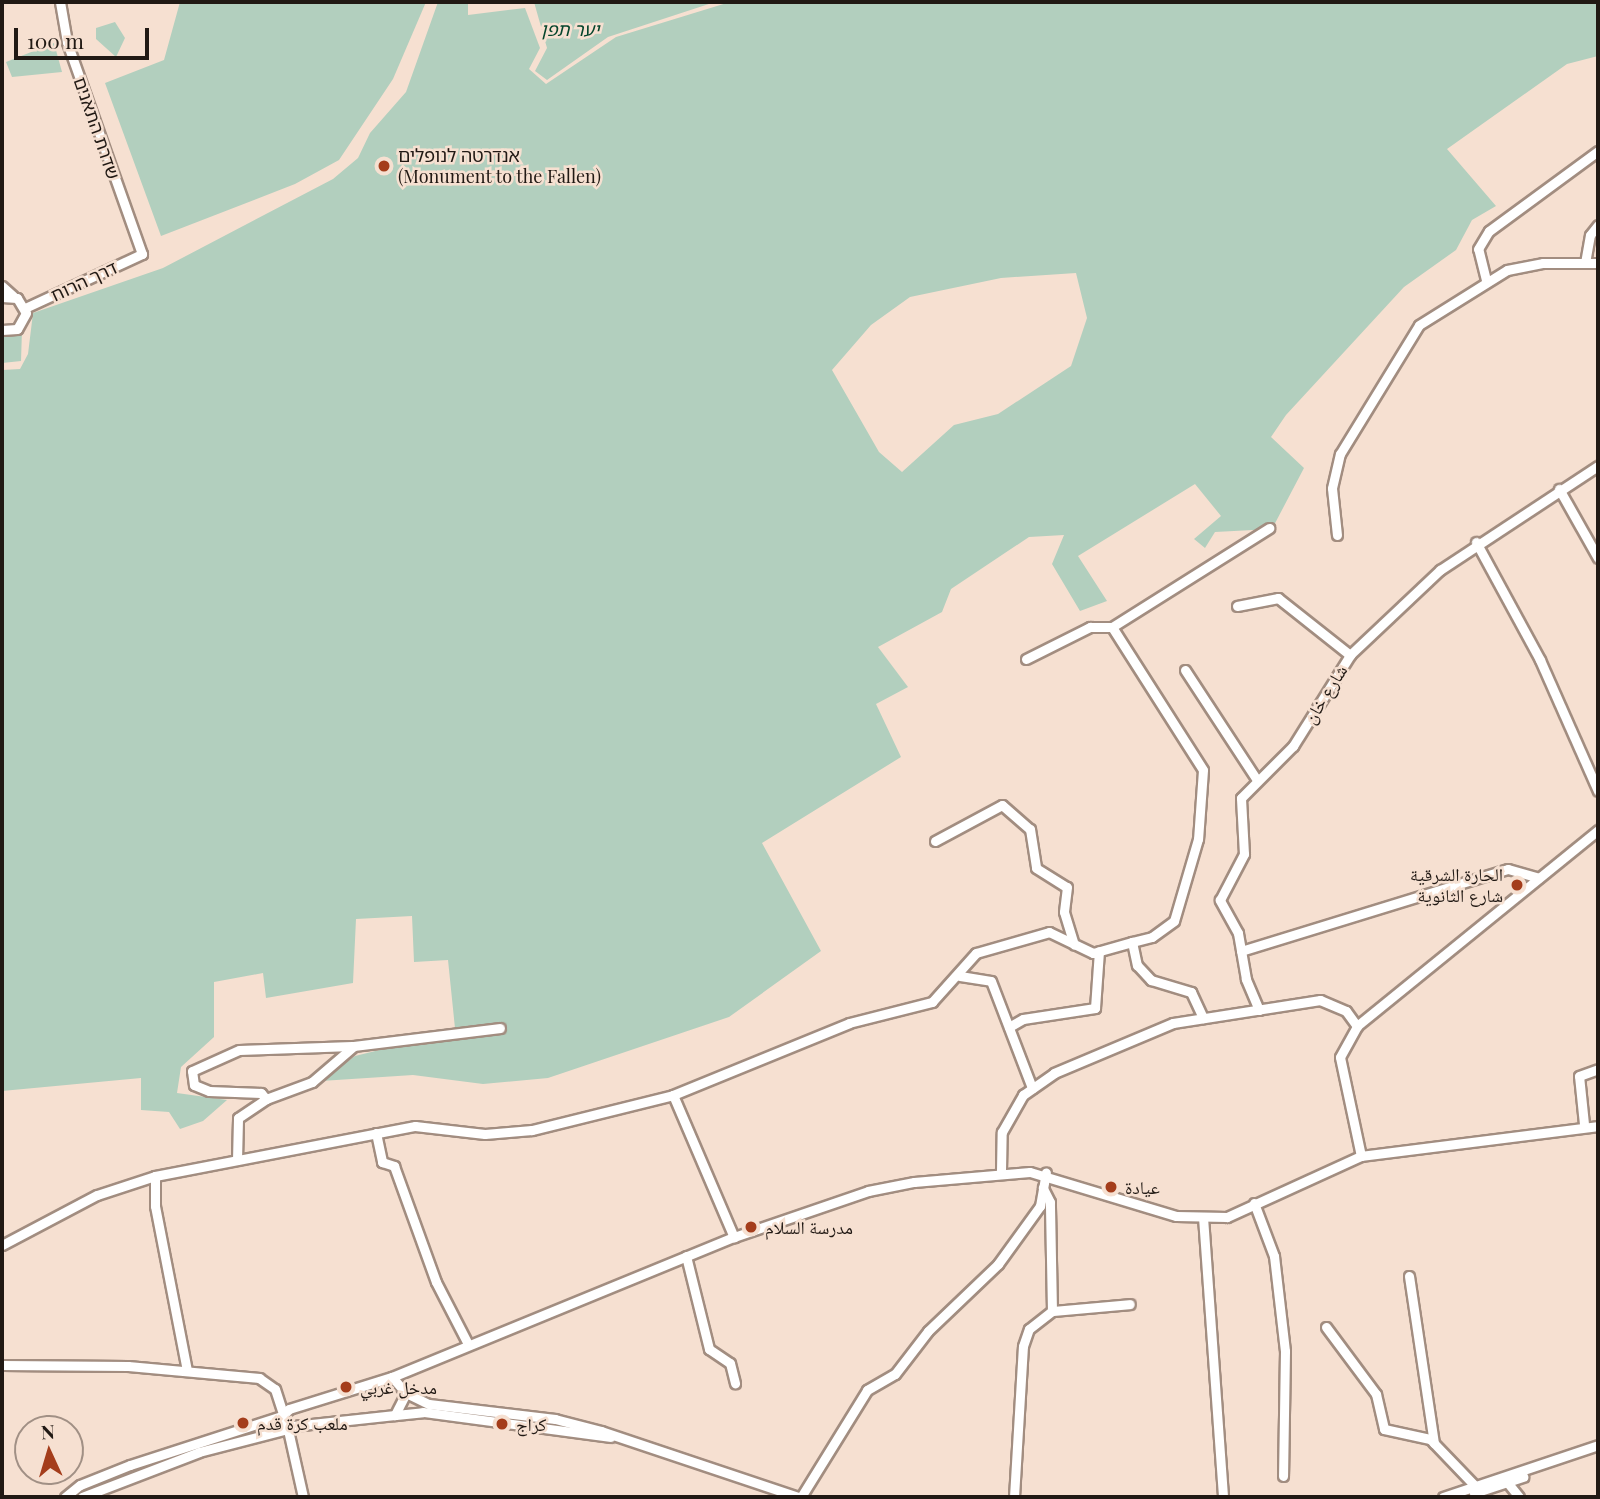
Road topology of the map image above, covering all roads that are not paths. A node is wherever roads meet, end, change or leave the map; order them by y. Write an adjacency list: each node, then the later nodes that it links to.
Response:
1 (60, 2): 4 (street, שדרת התאנים)
2 (1598, 151): 7 (street)
3 (1598, 225): 5 (street)
4 (142, 254): 11 (street, דרך הרוח)
5 (1585, 262): 6 (street); 7 (street)
6 (1598, 263)
7 (1486, 280): 16 (street)
8 (2, 286): 9 (street)
9 (13, 296): 10 (street); 11 (street)
10 (2, 297)
11 (26, 308): 12 (street)
12 (2, 330)
13 (1598, 466): 14 (street, شارع خان)
14 (1559, 489): 17 (street, شارع خان); 18 (street)
15 (1269, 528): 20 (street)
16 (1337, 535)
17 (1476, 542): 21 (street, شارع خان); 25 (street)
18 (1598, 558)
19 (1237, 606): 21 (street)
20 (1112, 627): 22 (street); 29 (street)
21 (1350, 655): 24 (street, شارع خان)
22 (1026, 659)
23 (1185, 670): 24 (street)
24 (1257, 780): 32 (street, شارع خان)
25 (1598, 791)
26 (1598, 830): 28 (street)
27 (935, 841): 30 (street)
28 (1539, 878): 32 (street); 36 (street)
29 (1132, 942): 31 (street); 35 (street)
30 (1074, 944): 31 (street); 33 (street)
31 (1099, 951): 37 (street)
32 (1241, 951): 34 (street, شارع خان)
33 (960, 976): 37 (street); 42 (street)
34 (1259, 1010): 35 (street); 36 (street)
35 (1203, 1017): 41 (street)
36 (1357, 1026): 47 (street)
37 (1009, 1027): 41 (street)
38 (500, 1028): 39 (street)
39 (354, 1046): 43 (street); 43 (street)
40 (1598, 1069): 44 (street)
41 (1032, 1088): 49 (street)
42 (673, 1096): 46 (street); 55 (street)
43 (266, 1099): 48 (street)
44 (1584, 1124): 45 (street); 47 (street)
45 (1598, 1126)
46 (376, 1133): 48 (street); 62 (street)
47 (1361, 1156): 53 (street)
48 (237, 1160): 51 (street)
49 (1001, 1171): 50 (street); 55 (street)
50 (1046, 1173): 52 (street); 54 (street)
51 (155, 1176): 56 (street); 64 (street)
52 (1043, 1188): 60 (street); 83 (street)
53 (1254, 1203): 54 (street); 77 (street)
54 (1203, 1217): 85 (street)
55 (734, 1237): 57 (street)
56 (2, 1245)
57 (687, 1256): 62 (street); 66 (street)
58 (1409, 1276): 74 (street)
59 (1130, 1304): 60 (street)
60 (1052, 1311): 84 (street)
61 (1326, 1327): 74 (street)
62 (468, 1344): 65 (street)
63 (2, 1365): 64 (street)
64 (187, 1370): 68 (street)
65 (392, 1377): 67 (street); 69 (street)
66 (736, 1383)
67 (406, 1393): 71 (street); 73 (street)
68 (278, 1396): 69 (street); 70 (street)
69 (294, 1408): 70 (street)
70 (283, 1415): 72 (street); 80 (street)
71 (396, 1415): 72 (street); 73 (street)
72 (287, 1429): 81 (street); 82 (street)
73 (619, 1438): 83 (street)
74 (1434, 1443): 79 (street)
75 (1598, 1445): 79 (street)
76 (1598, 1451): 78 (street)
77 (1283, 1476)
78 (1507, 1482): 87 (street); 88 (street)
79 (1475, 1486): 86 (street)
80 (65, 1497)
81 (82, 1497)
82 (303, 1497)
83 (799, 1497)
84 (1014, 1497)
85 (1223, 1497)
86 (1443, 1497)
87 (1462, 1497)
88 (1519, 1497)

